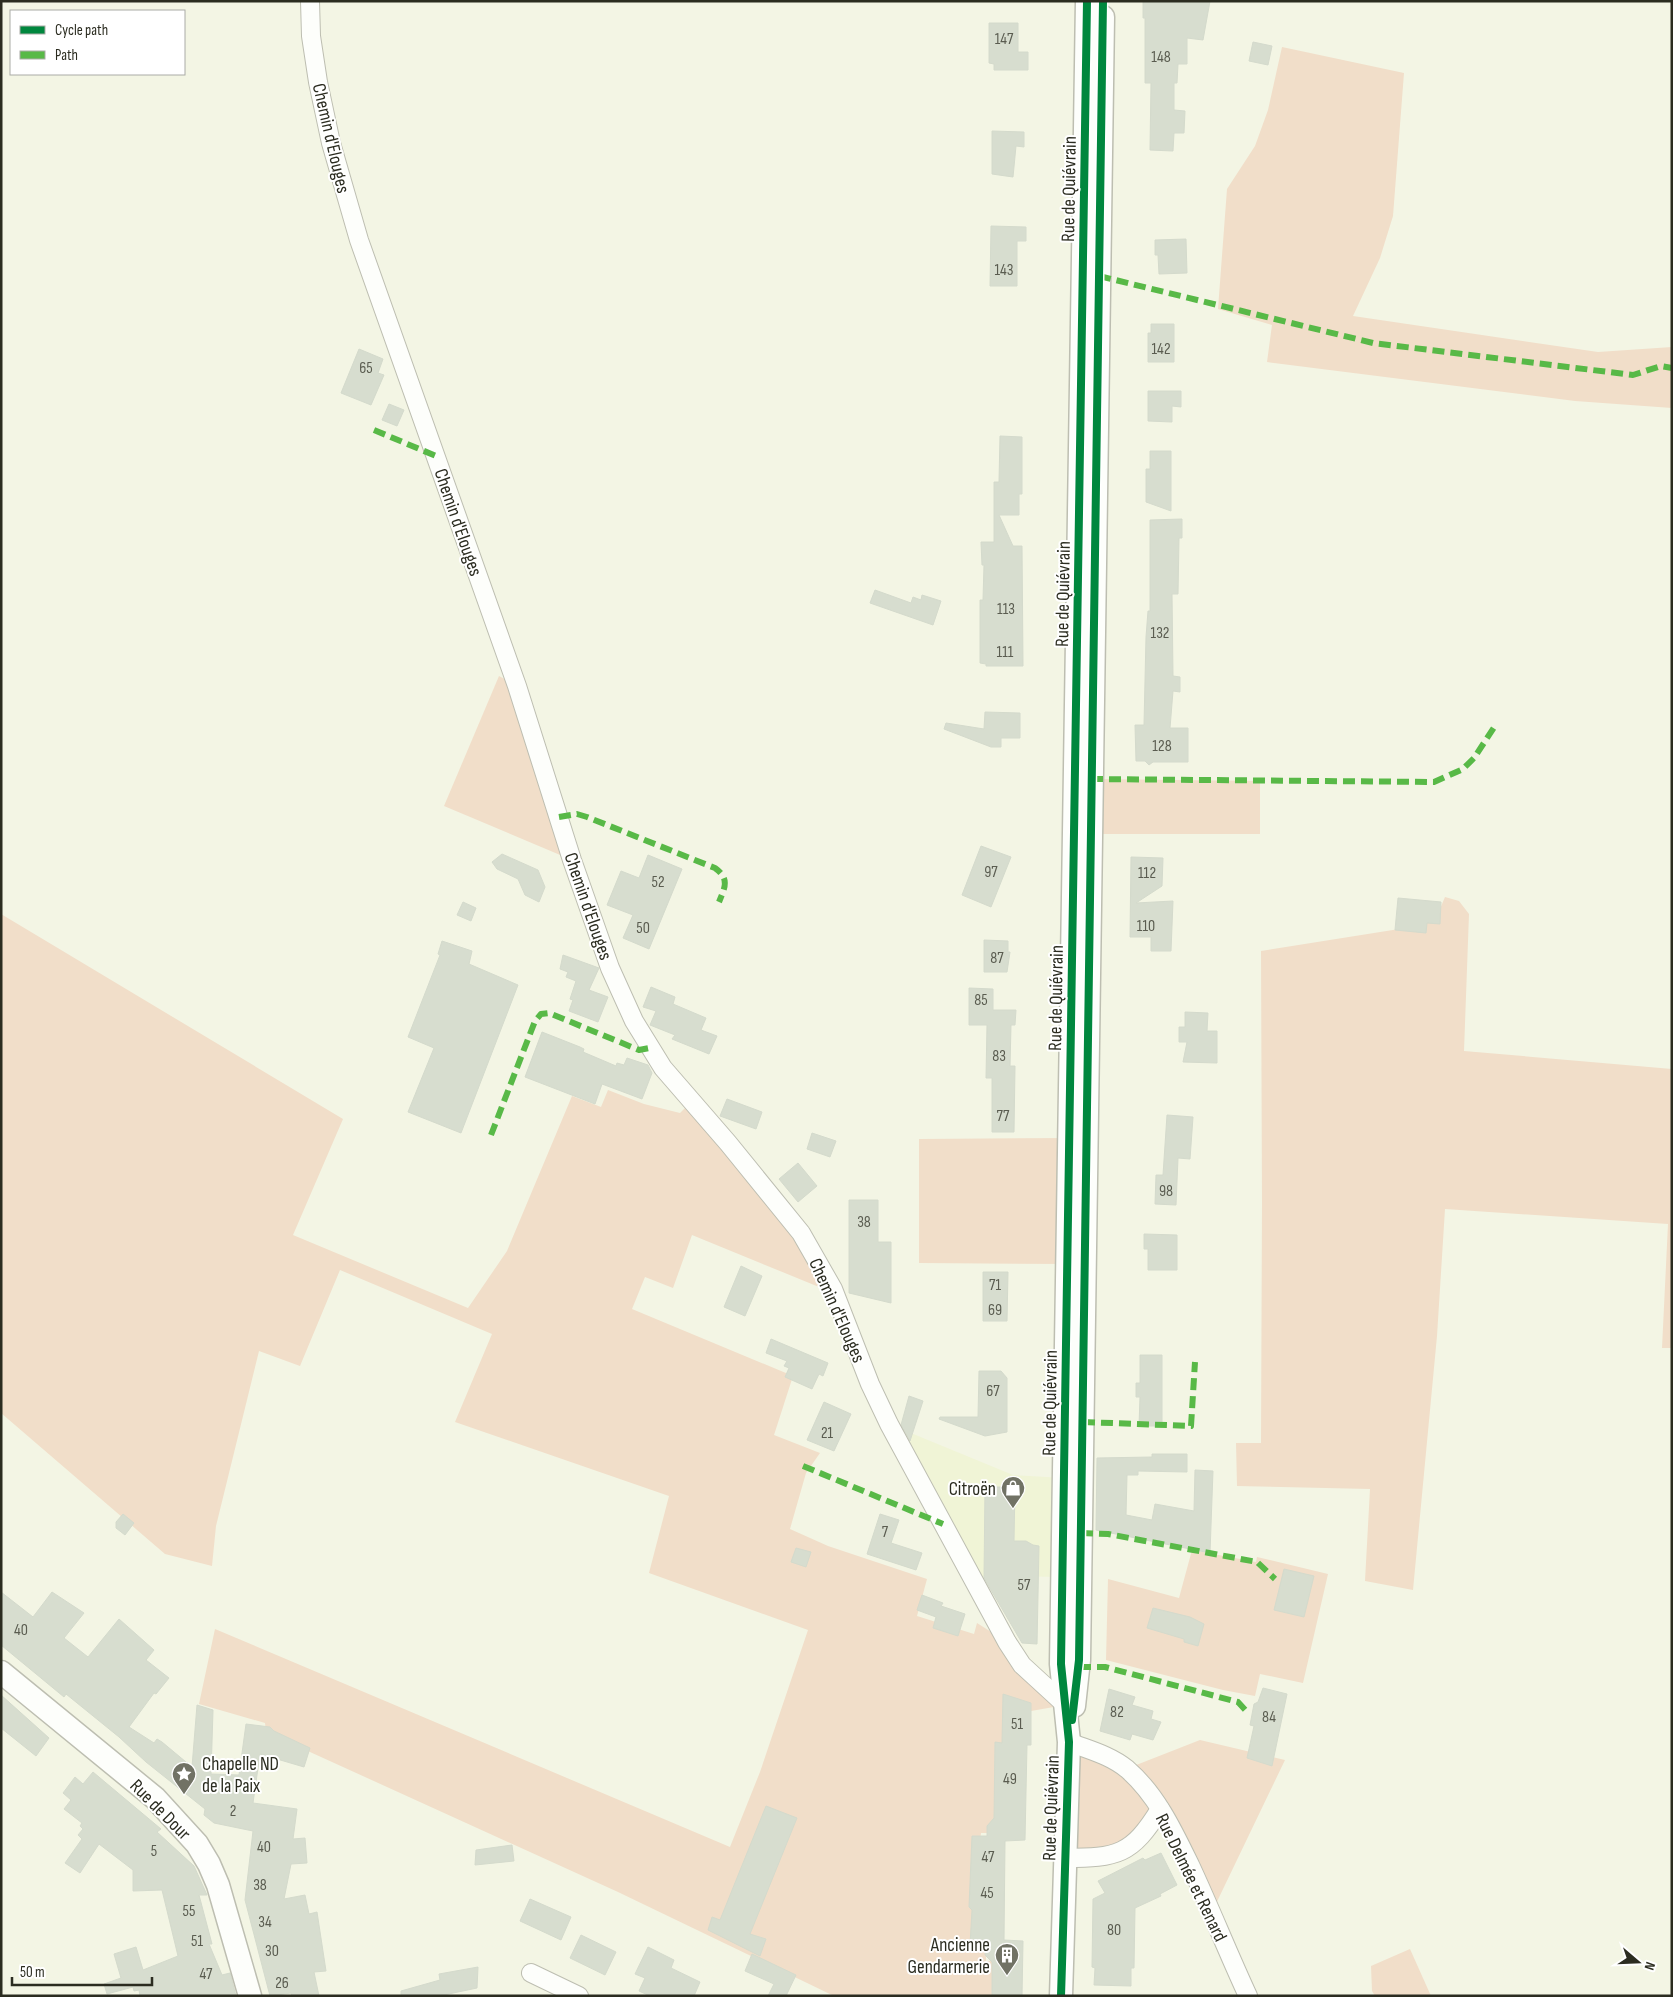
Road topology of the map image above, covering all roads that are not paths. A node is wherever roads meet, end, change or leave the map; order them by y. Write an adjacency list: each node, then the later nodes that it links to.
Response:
1 (310, 1): 5 (street, Chemin d'Elouges)
2 (1087, 1): 5 (main road, Rue de Quiévrain)
3 (1103, 1): 5 (main road, Rue de Quiévrain)
4 (1, 1672): 10 (main road, Rue de Dour)
5 (1069, 1709): 6 (main road, Rue de Quiévrain)
6 (1069, 1742): 7 (street, Rue Delmée et Renard); 8 (main road, Rue de Quiévrain)
7 (1160, 1809): 8 (street); 13 (street, Rue Delmée et Renard)
8 (1065, 1858): 12 (main road, Rue de Quiévrain)
9 (531, 1973): 11 (street)
10 (250, 1996)
11 (579, 1996)
12 (1061, 1996)
13 (1248, 1996)

